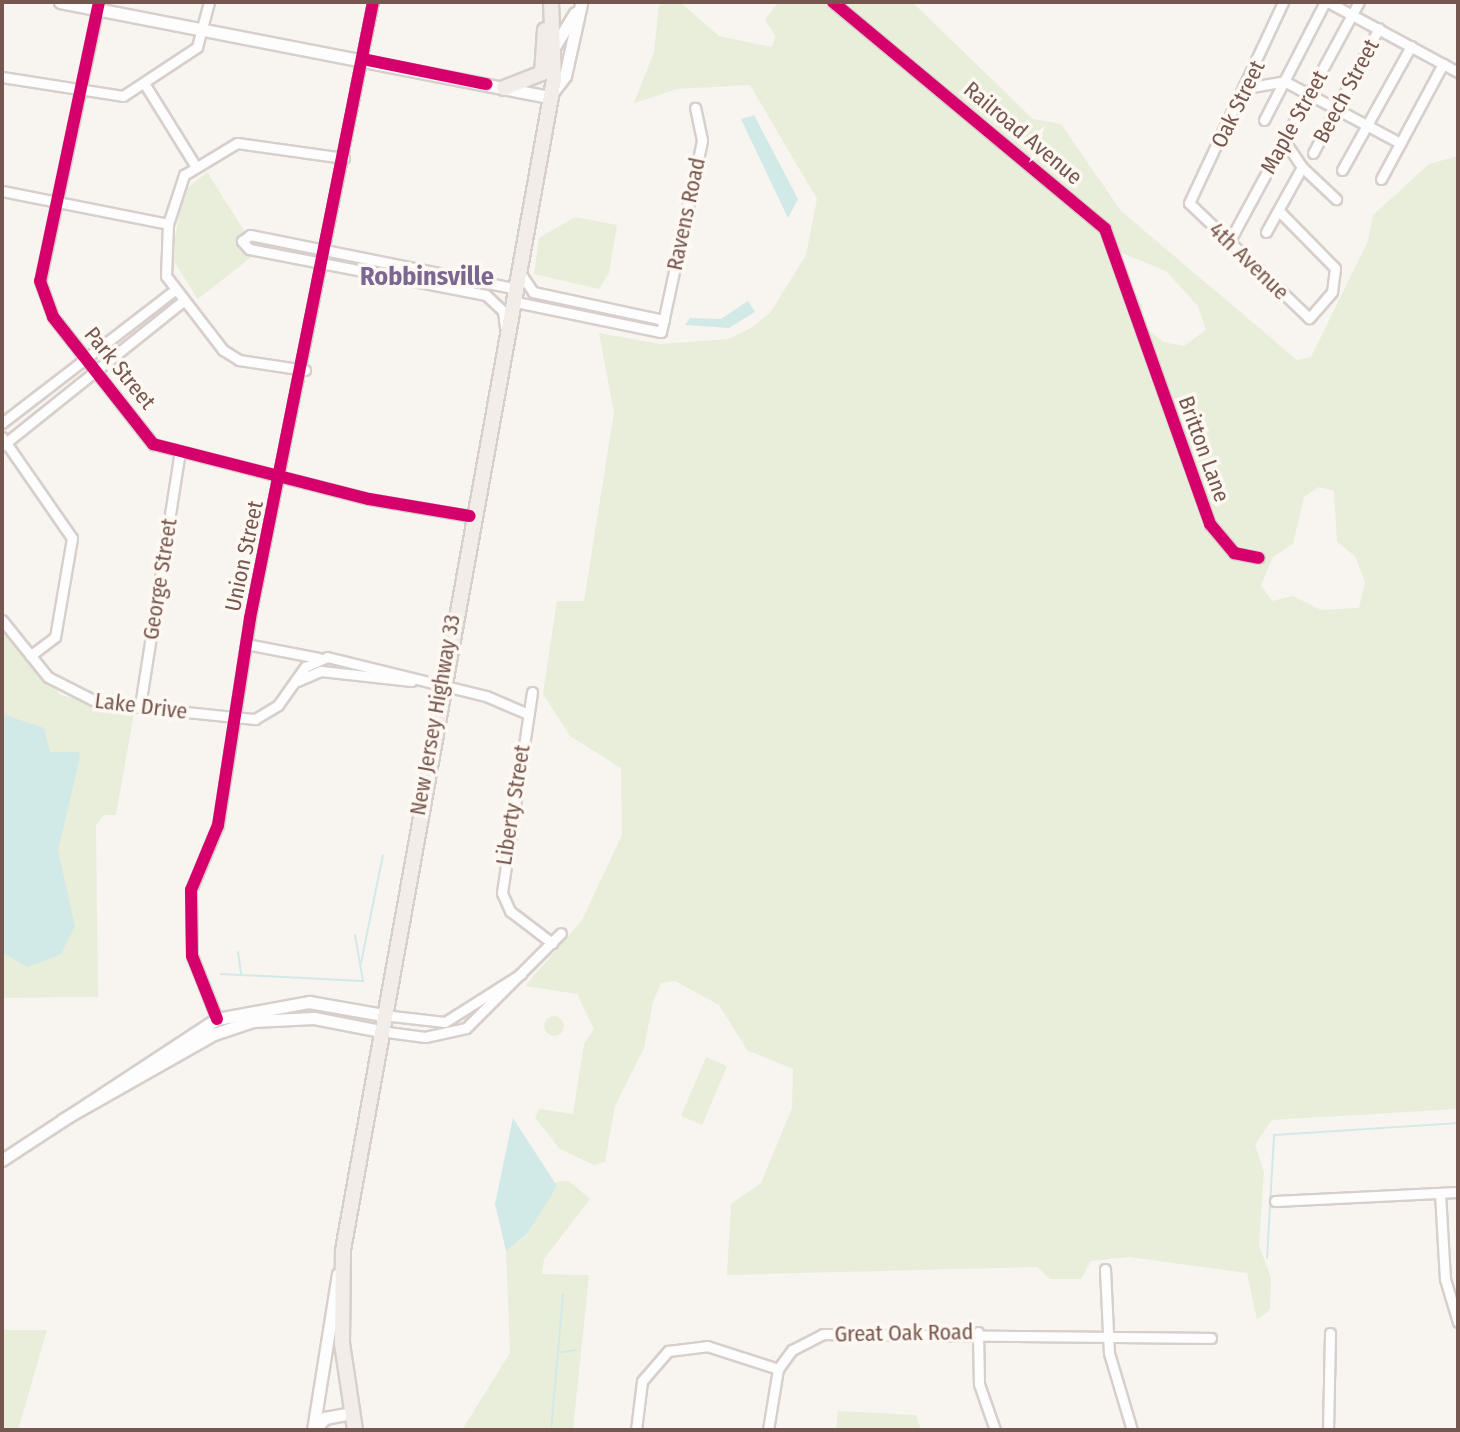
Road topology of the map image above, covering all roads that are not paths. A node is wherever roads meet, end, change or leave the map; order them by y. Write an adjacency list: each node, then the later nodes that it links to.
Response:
1 (60, 2): 11 (street)
2 (209, 2): 13 (street)
3 (373, 2): 17 (street, Union Street)
4 (543, 2): 18 (main road)
5 (551, 2): 15 (main road, New Jersey Highway 33)
6 (833, 2): 56 (street, Railroad Avenue)
7 (1283, 2): 25 (street, Oak Street)
8 (1326, 2): 12 (street); 22 (street)
9 (1359, 2): 12 (street, Maple Street)
10 (582, 3): 15 (street); 28 (street)
11 (98, 5): 13 (street); 26 (street, Park Street)
12 (1353, 14): 14 (street); 27 (street, Maple Street)
13 (204, 28): 17 (street); 23 (street)
14 (1379, 28): 16 (street); 30 (street, Beech Street)
15 (555, 46): 18 (street); 28 (main road, New Jersey Highway 33)
16 (1411, 46): 19 (street); 32 (street)
17 (363, 59): 24 (street); 36 (street, Union Street)
18 (545, 61): 24 (main road)
19 (1443, 64): 20 (street); 34 (street)
20 (1458, 72)
21 (2, 77): 26 (street)
22 (1284, 81): 25 (street); 27 (street); 31 (street)
23 (144, 83): 26 (street); 37 (street)
24 (504, 88): 28 (street)
25 (1246, 88): 44 (street, Oak Street)
26 (80, 92): 43 (street, Park Street)
27 (1310, 94): 30 (street); 33 (street, Maple Street)
28 (549, 97): 50 (main road, New Jersey Highway 33)
29 (695, 108): 55 (street, Ravens Road)
30 (1337, 109): 32 (street); 35 (street, Beech Street)
31 (1264, 120)
32 (1367, 125): 34 (street); 39 (street)
33 (1284, 140): 38 (street, Beech Street); 48 (street, Maple Street)
34 (1400, 143): 40 (street)
35 (1313, 153)
36 (344, 158): 37 (street); 49 (street, Union Street)
37 (196, 167): 46 (street)
38 (1302, 167): 42 (street); 45 (street, Beech Street)
39 (1342, 170)
40 (1381, 179)
41 (2, 191): 43 (street)
42 (1336, 199)
43 (57, 201): 46 (street); 58 (street, Park Street)
44 (1189, 203): 48 (street, 4th Avenue)
45 (1280, 212): 47 (street, Beech Street); 48 (street, 4th Avenue)
46 (168, 224): 52 (street)
47 (1266, 232)
48 (1229, 242)
49 (327, 251): 51 (street, Union Street); 51 (street); 53 (street)
50 (519, 260): 53 (main road, New Jersey Highway 33); 55 (street)
51 (325, 264): 57 (street); 59 (street, Union Street)
52 (175, 290): 54 (street); 58 (street)
53 (512, 294): 55 (street); 57 (main road, New Jersey Highway 33)
54 (183, 301): 59 (street); 60 (street)
55 (664, 320)
56 (1137, 329): 66 (street, Britton Lane)
57 (505, 331): 65 (main road, New Jersey Highway 33)
58 (86, 358): 60 (street, Park Street); 61 (street)
59 (305, 370): 64 (street, Union Street)
60 (95, 371): 62 (street); 63 (street, Park Street)
61 (2, 423)
62 (3, 442): 69 (street)
63 (180, 452): 64 (street, Park Street); 75 (street, George Street)
64 (281, 471): 65 (street, Park Street); 68 (street, Union Street)
65 (470, 516): 73 (main road, New Jersey Highway 33)
66 (1259, 558)
67 (2, 620): 69 (street, Lake Drive)
68 (246, 644): 70 (street); 77 (street, Union Street)
69 (30, 656): 75 (street, Lake Drive)
70 (319, 658): 71 (street, Lake Drive); 72 (street)
71 (297, 681): 72 (street); 77 (street, Lake Drive)
72 (416, 681): 73 (street)
73 (442, 686): 76 (street); 81 (main road, New Jersey Highway 33)
74 (532, 692): 76 (street, Liberty Street)
75 (140, 706): 77 (street, Lake Drive)
76 (528, 714): 79 (street, Liberty Street)
77 (234, 718): 82 (street, Union Street)
78 (561, 933): 79 (street)
79 (552, 943): 80 (street)
80 (530, 967): 81 (street); 84 (street)
81 (383, 1015): 82 (street); 84 (main road, New Jersey Highway 33)
82 (217, 1019): 83 (street); 85 (street); 86 (street)
83 (230, 1028): 84 (street); 85 (street)
84 (380, 1031): 91 (main road, New Jersey Highway 33)
85 (214, 1034): 86 (street)
86 (62, 1120): 87 (street)
87 (2, 1160)
88 (1458, 1192): 89 (street)
89 (1440, 1193): 90 (street); 93 (street)
90 (1275, 1201)
91 (343, 1250): 99 (main road, New Jersey Highway 33); 100 (street)
92 (1105, 1269): 95 (street)
93 (1458, 1322)
94 (978, 1332): 95 (street, Great Oak Road); 98 (street, Great Oak Road); 104 (street)
95 (1106, 1332): 97 (street, Great Oak Road); 105 (street)
96 (1330, 1333): 106 (street)
97 (1211, 1338)
98 (778, 1369): 102 (street); 103 (street)
99 (351, 1413): 100 (street); 101 (main road, New Jersey Highway 33)
100 (314, 1430)
101 (355, 1430)
102 (636, 1430)
103 (768, 1430)
104 (995, 1430)
105 (1132, 1430)
106 (1328, 1430)

